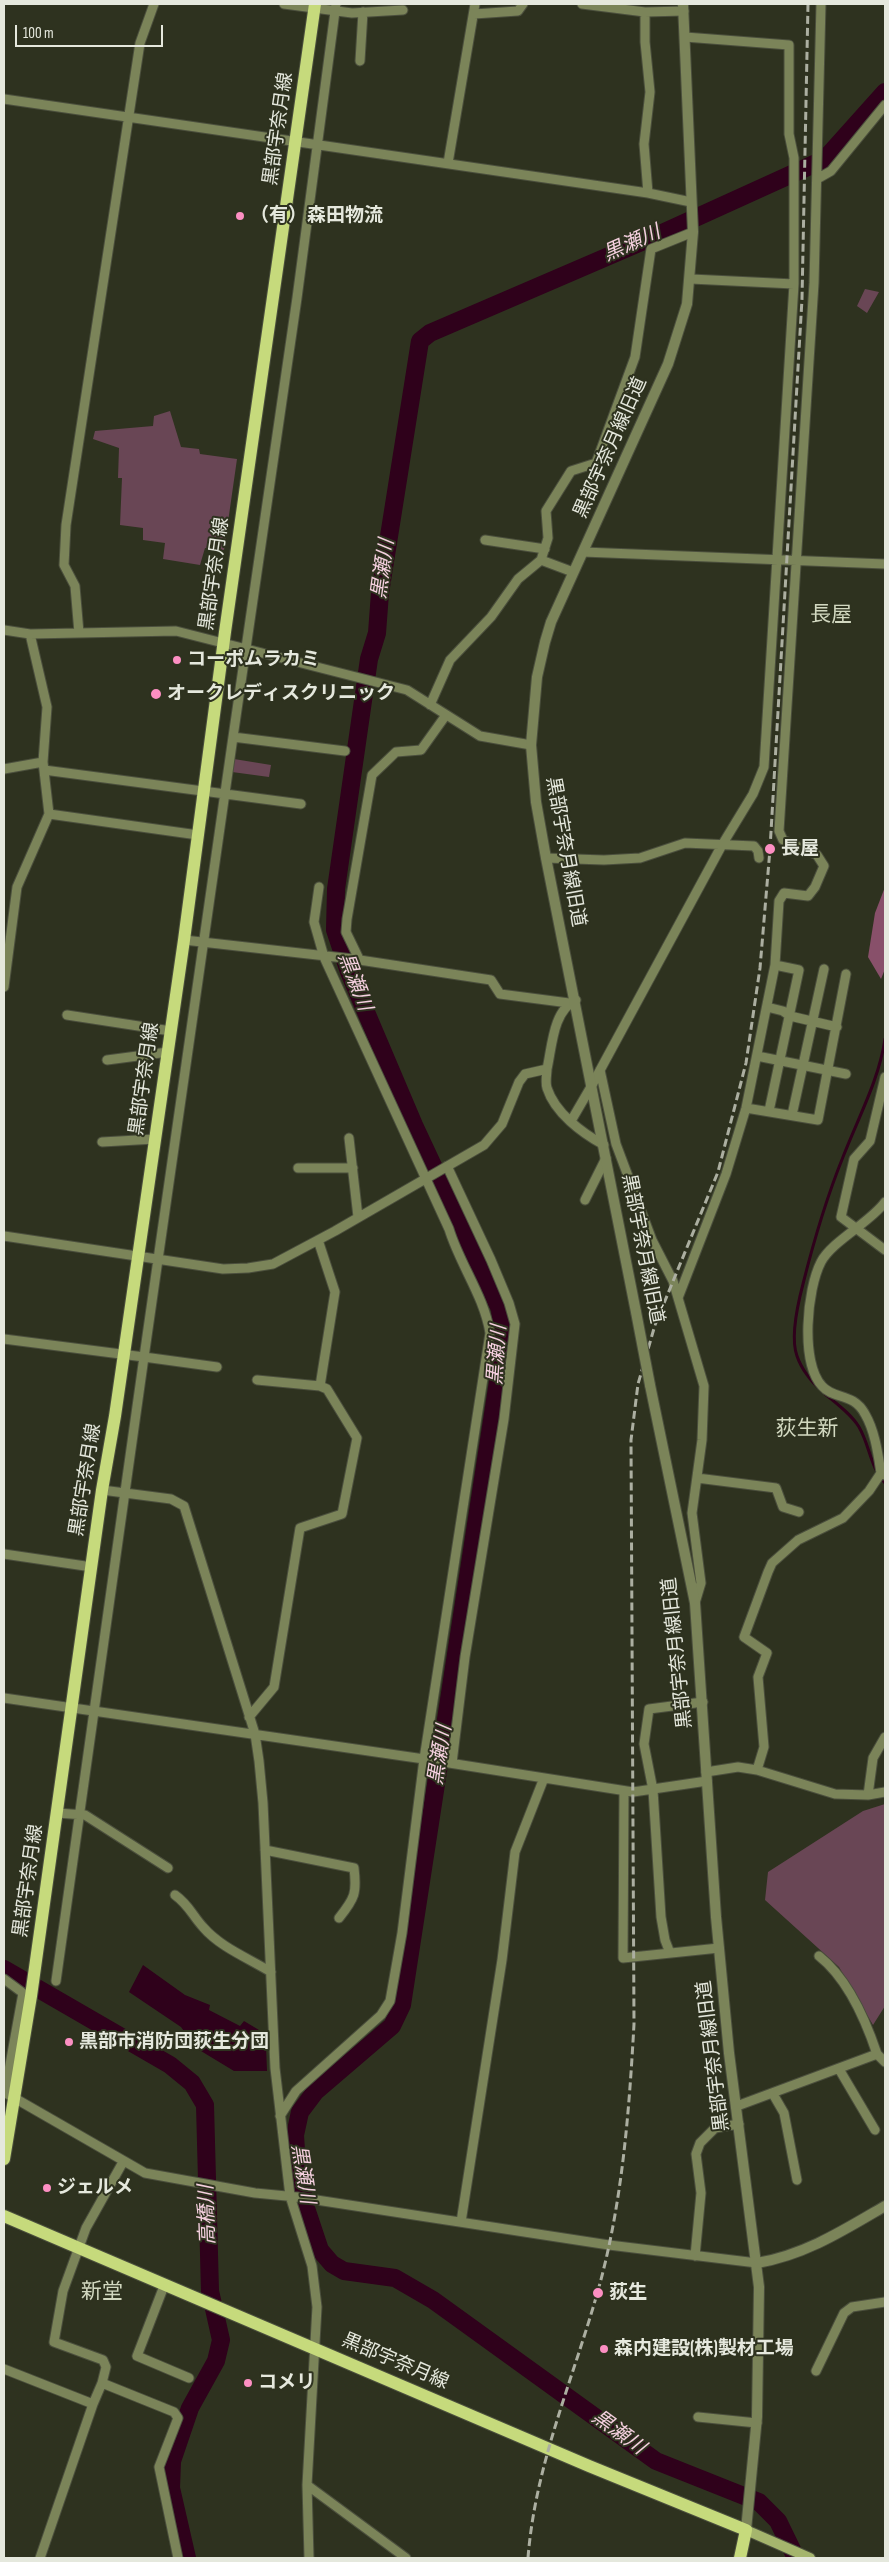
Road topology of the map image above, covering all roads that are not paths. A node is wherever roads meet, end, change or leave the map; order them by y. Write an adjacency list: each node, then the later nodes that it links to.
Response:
1 (154, 4): 18 (street)
2 (284, 4): 7 (street)
3 (475, 4): 13 (street)
4 (523, 4): 13 (street)
5 (582, 4): 12 (street)
6 (821, 4): 22 (street)
7 (315, 6): 8 (street); 19 (main road, 黒部宇奈月線)
8 (336, 7): 11 (street); 20 (street)
9 (684, 8): 12 (street); 14 (street, 黒部宇奈月線旧道)
10 (403, 10): 11 (street)
11 (363, 12): 15 (street)
12 (645, 12): 23 (street)
13 (474, 14): 21 (street)
14 (685, 37): 24 (street, 黒部宇奈月線旧道); 27 (street)
15 (360, 61)
16 (4, 99): 18 (street)
17 (885, 105): 22 (street)
18 (130, 117): 19 (street); 37 (street)
19 (297, 141): 20 (street); 39 (main road, 黒部宇奈月線)
20 (316, 144): 21 (street); 40 (street)
21 (448, 163): 23 (street)
22 (817, 176): 33 (street)
23 (648, 192): 24 (street)
24 (691, 202): 25 (street, 黒部宇奈月線旧道)
25 (693, 232): 26 (street, 黒部宇奈月線旧道); 29 (street)
26 (691, 279): 27 (street); 30 (street, 黒部宇奈月線旧道)
27 (794, 284): 32 (street)
28 (485, 540): 29 (street)
29 (545, 549): 31 (street)
30 (582, 552): 32 (street); 35 (street, 黒部宇奈月線旧道)
31 (541, 560): 35 (street); 41 (street)
32 (776, 560): 33 (street); 53 (street)
33 (795, 560): 34 (street); 61 (street)
34 (885, 564)
35 (573, 572): 44 (street, 黒部宇奈月線旧道)
36 (4, 630): 38 (street)
37 (79, 633): 38 (street); 39 (street)
38 (30, 634): 46 (street)
39 (224, 642): 40 (street); 48 (main road, 黒部宇奈月線)
40 (245, 647): 41 (street); 43 (street)
41 (430, 706): 42 (street)
42 (446, 715): 44 (street); 60 (street)
43 (233, 737): 45 (street); 49 (street)
44 (531, 745): 54 (street, 黒部宇奈月線旧道)
45 (346, 752)
46 (44, 766): 47 (street); 48 (street); 51 (street)
47 (4, 769)
48 (204, 791): 49 (street); 52 (main road, 黒部宇奈月線)
49 (225, 794): 50 (street); 58 (street)
50 (300, 804)
51 (49, 814): 52 (street); 64 (street)
52 (198, 835): 57 (main road, 黒部宇奈月線)
53 (722, 845): 54 (street); 55 (street); 78 (street)
54 (546, 858): 65 (street, 黒部宇奈月線旧道)
55 (759, 858)
56 (319, 887): 59 (street)
57 (184, 940): 58 (street); 71 (main road, 黒部宇奈月線)
58 (203, 942): 59 (street); 104 (street)
59 (328, 958): 60 (street); 95 (street)
60 (356, 960): 65 (street)
61 (775, 965): 66 (street); 68 (street)
62 (824, 968): 69 (street)
63 (846, 974): 70 (street)
64 (4, 987)
65 (572, 1002): 77 (street); 82 (street, 黒部宇奈月線旧道)
66 (767, 1007): 68 (street); 73 (street)
67 (67, 1016): 71 (street)
68 (790, 1016): 69 (street); 75 (street)
69 (813, 1022): 70 (street); 76 (street)
70 (837, 1027): 79 (street)
71 (171, 1031): 72 (main road, 黒部宇奈月線)
72 (168, 1052): 74 (street); 88 (main road, 黒部宇奈月線)
73 (757, 1056): 75 (street); 83 (street)
74 (107, 1060)
75 (780, 1060): 76 (street); 84 (street)
76 (802, 1066): 79 (street); 85 (street)
77 (547, 1068): 86 (street); 92 (street)
78 (600, 1070): 82 (street); 105 (street)
79 (828, 1070): 80 (street); 85 (street)
80 (846, 1074)
81 (885, 1077): 99 (street)
82 (592, 1086): 86 (street); 90 (street, 黒部宇奈月線旧道)
83 (746, 1108): 84 (street); 105 (street)
84 (769, 1111): 85 (street)
85 (792, 1115)
86 (570, 1121): 90 (street)
87 (349, 1138): 94 (street)
88 (155, 1139): 89 (street); 103 (main road, 黒部宇奈月線)
89 (102, 1142)
90 (604, 1145): 91 (street, 黒部宇奈月線旧道)
91 (606, 1158): 96 (street); 119 (street, 黒部宇奈月線旧道, bridge)
92 (446, 1167): 95 (street); 128 (street)
93 (298, 1168): 94 (street)
94 (353, 1168): 98 (street)
95 (427, 1178): 98 (street); 127 (street)
96 (585, 1200)
97 (885, 1202): 99 (street)
98 (358, 1217): 101 (street)
99 (856, 1228): 102 (street); 112 (street)
100 (4, 1236): 103 (street)
101 (318, 1240): 104 (street); 111 (street)
102 (885, 1250)
103 (137, 1256): 104 (street); 107 (main road, 黒部宇奈月線)
104 (158, 1259): 108 (street)
105 (678, 1298): 113 (street)
106 (4, 1339): 107 (street)
107 (124, 1355): 108 (street); 114 (main road, 黒部宇奈月線)
108 (144, 1358): 109 (street); 115 (street)
109 (217, 1368)
110 (257, 1380): 111 (street)
111 (320, 1386): 124 (street)
112 (883, 1474): 129 (street)
113 (697, 1478): 116 (street); 119 (street)
114 (102, 1490): 115 (street); 118 (main road, 黒部宇奈月線)
115 (124, 1493): 123 (street); 124 (street)
116 (799, 1512)
117 (4, 1554): 118 (street)
118 (92, 1567): 122 (main road, 黒部宇奈月線)
119 (695, 1603): 121 (street, 黒部宇奈月線旧道)
120 (4, 1698): 122 (street)
121 (703, 1702): 130 (street, 黒部宇奈月線旧道); 132 (street)
122 (73, 1707): 123 (street); 136 (main road, 黒部宇奈月線)
123 (94, 1710): 125 (street); 137 (street)
124 (249, 1717): 125 (street)
125 (255, 1734): 127 (street); 138 (street)
126 (885, 1736): 135 (street)
127 (426, 1759): 128 (street); 154 (street)
128 (454, 1763): 131 (street)
129 (757, 1770): 130 (street); 135 (street)
130 (706, 1777): 132 (street); 142 (street, 黒部宇奈月線旧道)
131 (544, 1778): 133 (street); 163 (street)
132 (653, 1790): 133 (street); 143 (street)
133 (624, 1791): 143 (street)
134 (885, 1792): 135 (street)
135 (868, 1795)
136 (57, 1813): 137 (street); 151 (main road, 黒部宇奈月線)
137 (78, 1814): 139 (street); 147 (street)
138 (265, 1850): 141 (street); 145 (street)
139 (168, 1868)
140 (175, 1895): 145 (street)
141 (339, 1918)
142 (719, 1948): 143 (street); 153 (street, 黒部宇奈月線旧道)
143 (670, 1953)
144 (819, 1956): 148 (street)
145 (271, 1972): 154 (street)
146 (4, 1979): 151 (street)
147 (56, 1981)
148 (877, 2054): 149 (street); 150 (street)
149 (885, 2062)
150 (839, 2069): 152 (street); 156 (street)
151 (8, 2094): 157 (main road, 黒部宇奈月線); 158 (street)
152 (773, 2094): 153 (street); 159 (street)
153 (737, 2106): 155 (street, 黒部宇奈月線旧道)
154 (280, 2116): 160 (street)
155 (739, 2124): 165 (street); 166 (street, 黒部宇奈月線旧道)
156 (875, 2130)
157 (4, 2159)
158 (124, 2162): 160 (street); 164 (street)
159 (797, 2180)
160 (294, 2196): 163 (street); 169 (street)
161 (885, 2206): 166 (street)
162 (4, 2216): 164 (main road, 黒部宇奈月線)
163 (461, 2222): 165 (street)
164 (79, 2249): 167 (main road, 黒部宇奈月線); 173 (street)
165 (695, 2256): 166 (street)
166 (757, 2262): 176 (street, 黒部宇奈月線旧道)
167 (164, 2286): 169 (main road, 黒部宇奈月線); 172 (street)
168 (885, 2302): 171 (street)
169 (314, 2349): 177 (street); 178 (main road, 黒部宇奈月線)
170 (4, 2370): 174 (street)
171 (816, 2371)
172 (189, 2378)
173 (102, 2383): 174 (street); 181 (street)
174 (93, 2404): 180 (street)
175 (698, 2417): 176 (street)
176 (757, 2423): 178 (street, 黒部宇奈月線旧道)
177 (307, 2485): 182 (street); 183 (street)
178 (746, 2530): 179 (main road); 184 (main road)
179 (807, 2557)
180 (40, 2558)
181 (178, 2558)
182 (309, 2558)
183 (406, 2558)
184 (740, 2558)

